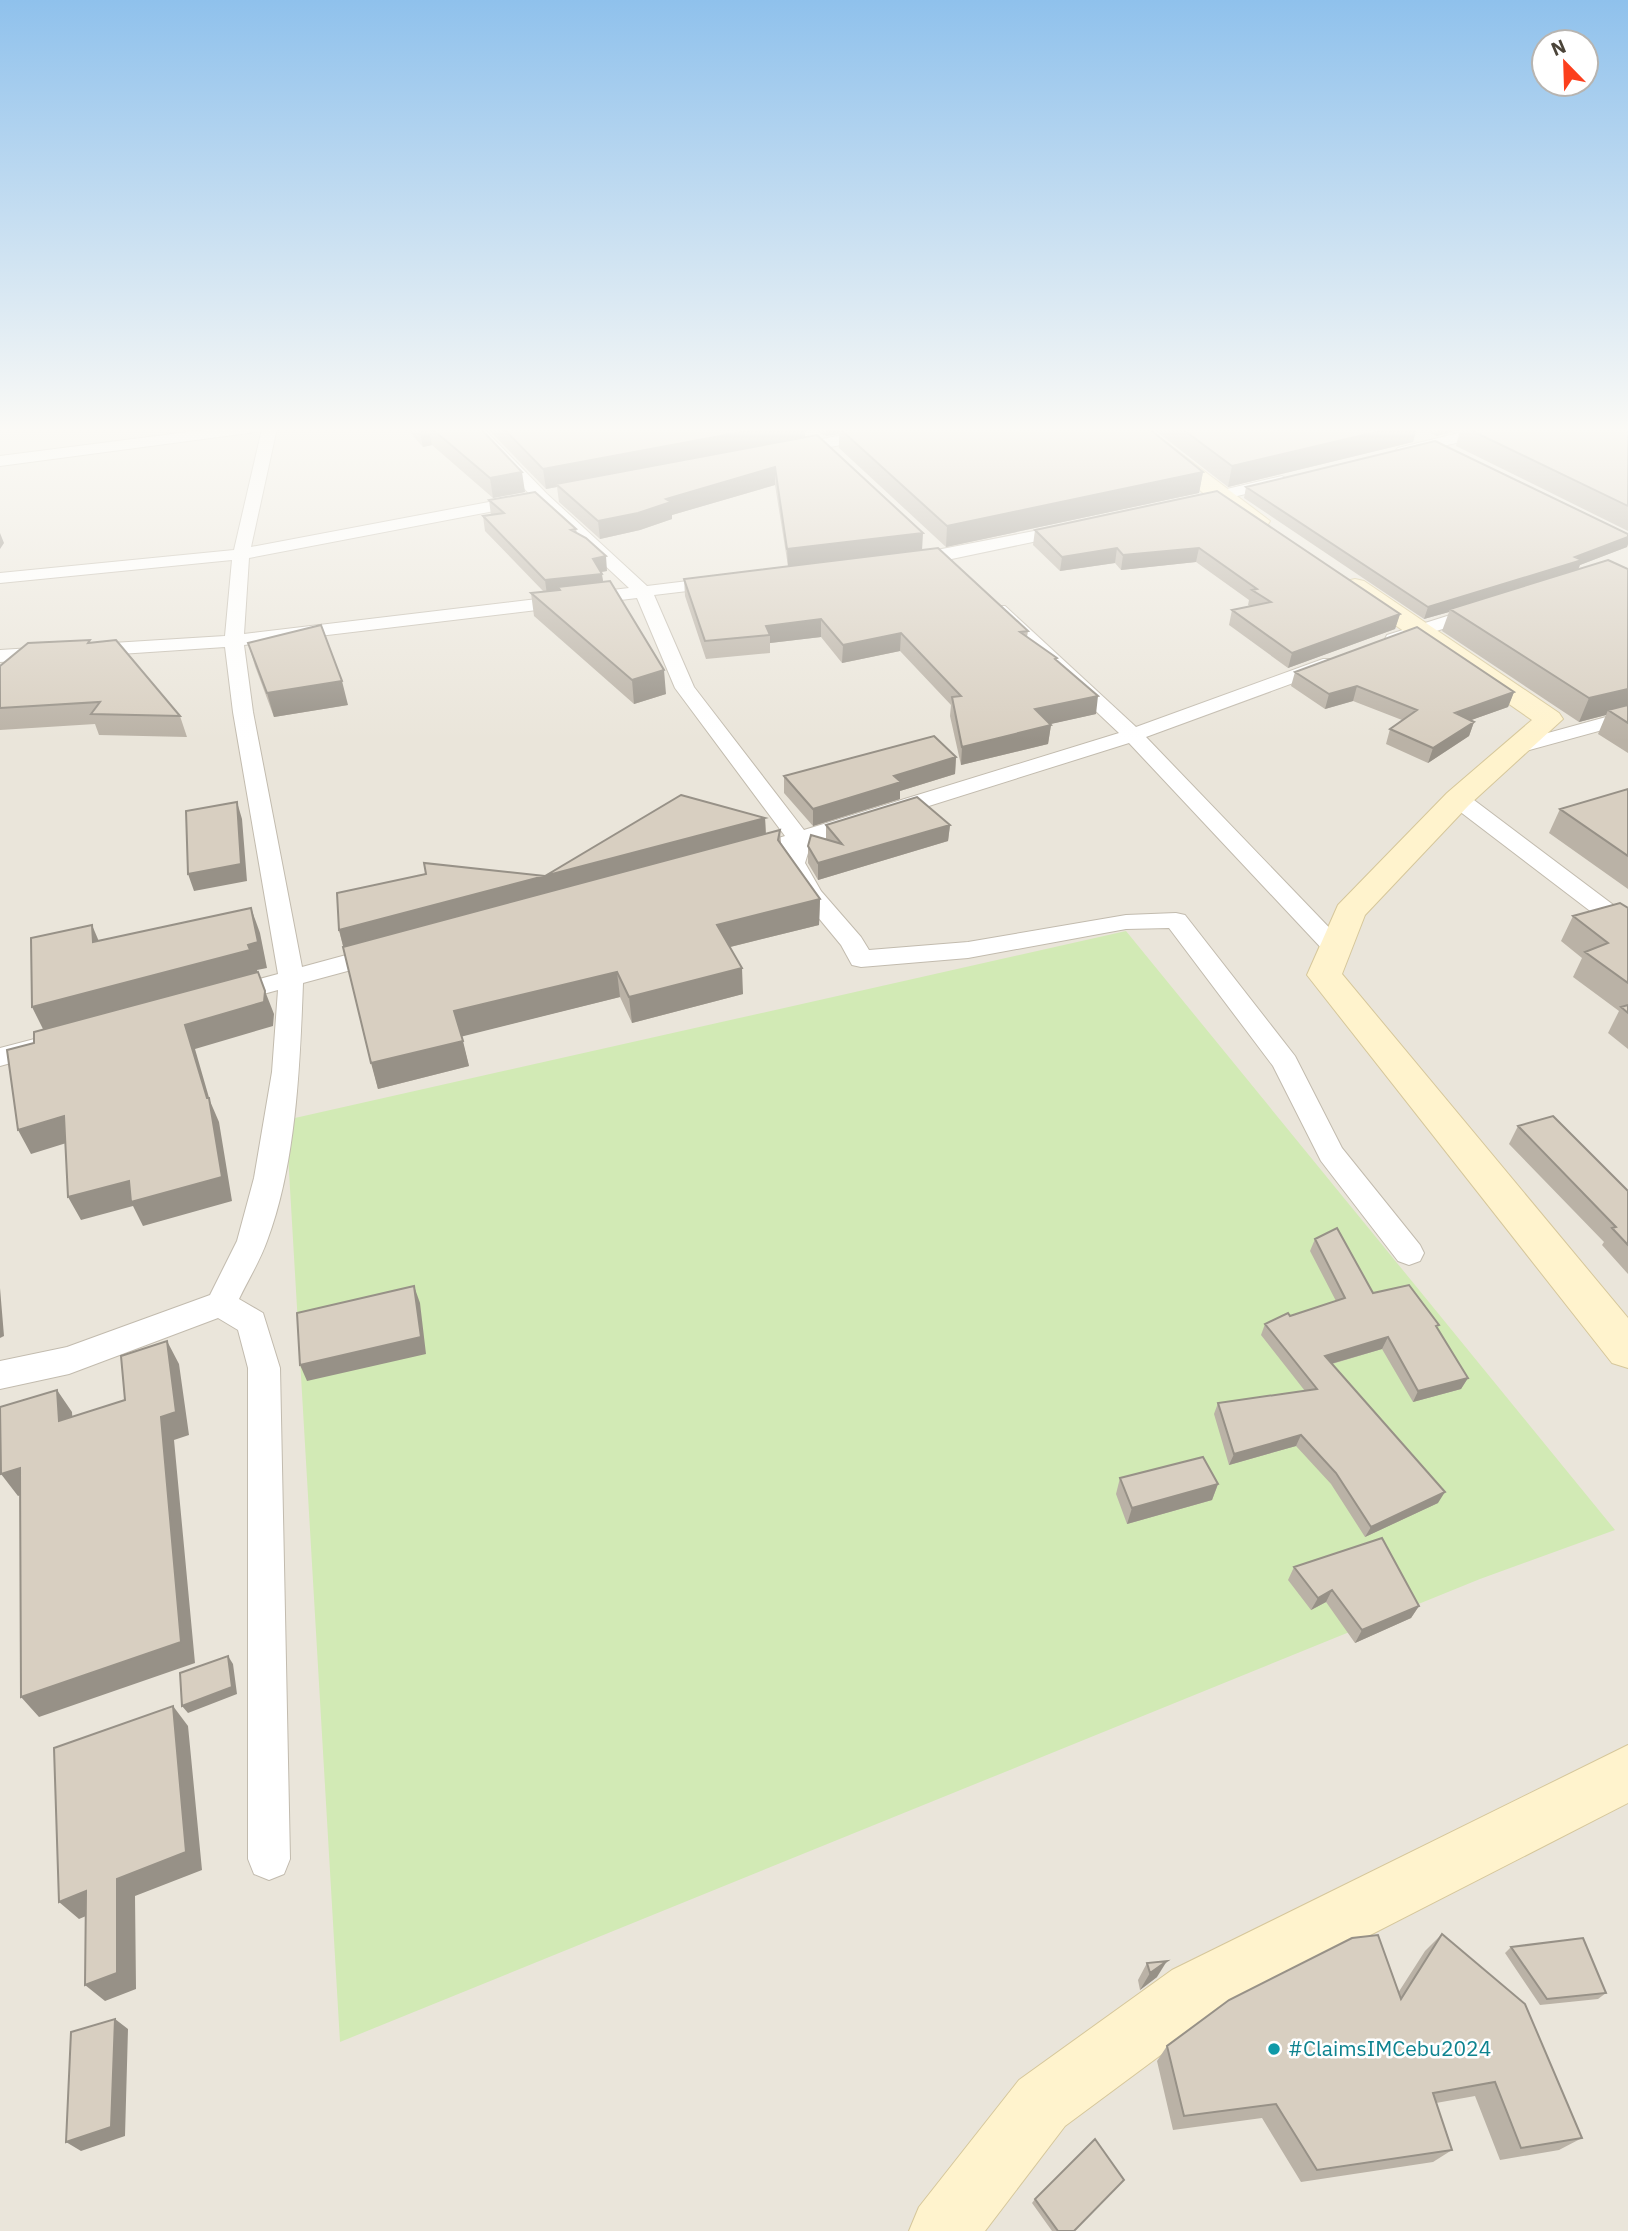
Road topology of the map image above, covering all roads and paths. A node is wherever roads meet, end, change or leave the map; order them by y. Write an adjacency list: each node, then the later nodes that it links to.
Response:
1 (246, 532): 8 (street)
2 (358, 532): 8 (street)
3 (578, 532): 15 (street)
4 (1054, 532): 9 (street)
5 (1275, 532): 7 (street)
6 (922, 538): 9 (street)
7 (1287, 540)
8 (241, 554): 13 (street); 19 (street)
9 (942, 556): 10 (street); 12 (street)
10 (888, 563)
11 (1332, 570): 18 (street)
12 (962, 575)
13 (0, 578)
14 (738, 580): 15 (street)
15 (643, 591): 19 (street); 25 (street)
16 (982, 594): 22 (street)
17 (1498, 605): 18 (street)
18 (1421, 629): 22 (street); 23 (street)
19 (234, 642): 20 (street); 30 (street)
20 (0, 656)
21 (1628, 717): 23 (street)
22 (1133, 735): 25 (street); 28 (street)
23 (1522, 746): 24 (street)
24 (1458, 799): 27 (street); 28 (street)
25 (800, 840): 26 (street); 34 (street)
26 (719, 862)
27 (1628, 928)
28 (1334, 947): 36 (street)
29 (398, 949): 30 (street)
30 (291, 978): 31 (street); 35 (street)
31 (212, 1000)
32 (66, 1040): 33 (street)
33 (0, 1058)
34 (1409, 1253)
35 (221, 1304): 37 (street); 39 (street)
36 (1628, 1350)
37 (0, 1375)
38 (1628, 1773): 40 (street)
39 (269, 1859)
40 (943, 2231)

